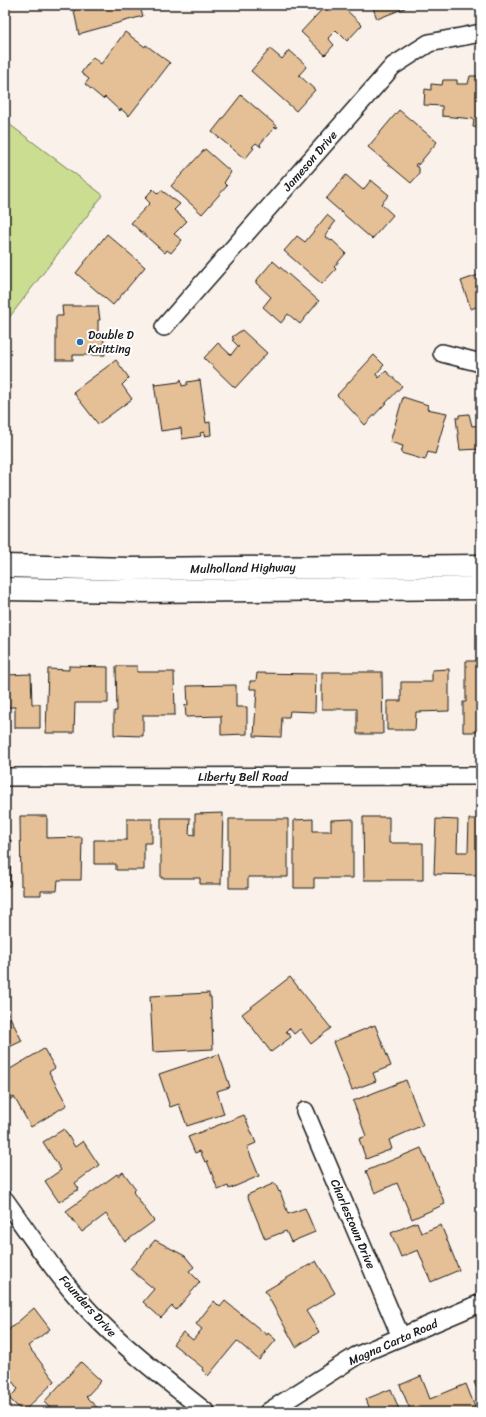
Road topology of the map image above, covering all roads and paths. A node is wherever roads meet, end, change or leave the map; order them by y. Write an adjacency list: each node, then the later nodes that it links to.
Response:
1 (481, 33): 2 (street, Jameson Drive)
2 (164, 327)
3 (442, 353): 4 (street)
4 (481, 363)
5 (5, 566): 6 (main road, Mulholland Highway)
6 (481, 566)
7 (481, 588): 8 (main road, Mulholland Highway)
8 (5, 589)
9 (481, 776): 10 (street, Liberty Bell Road)
10 (5, 777)
11 (305, 1111): 14 (street, Charlestown Drive)
12 (5, 1200): 15 (street, Founders Drive)
13 (481, 1303): 14 (street, Magna Carta Road)
14 (401, 1337): 16 (street, Magna Carta Road)
15 (206, 1412)
16 (268, 1412)

